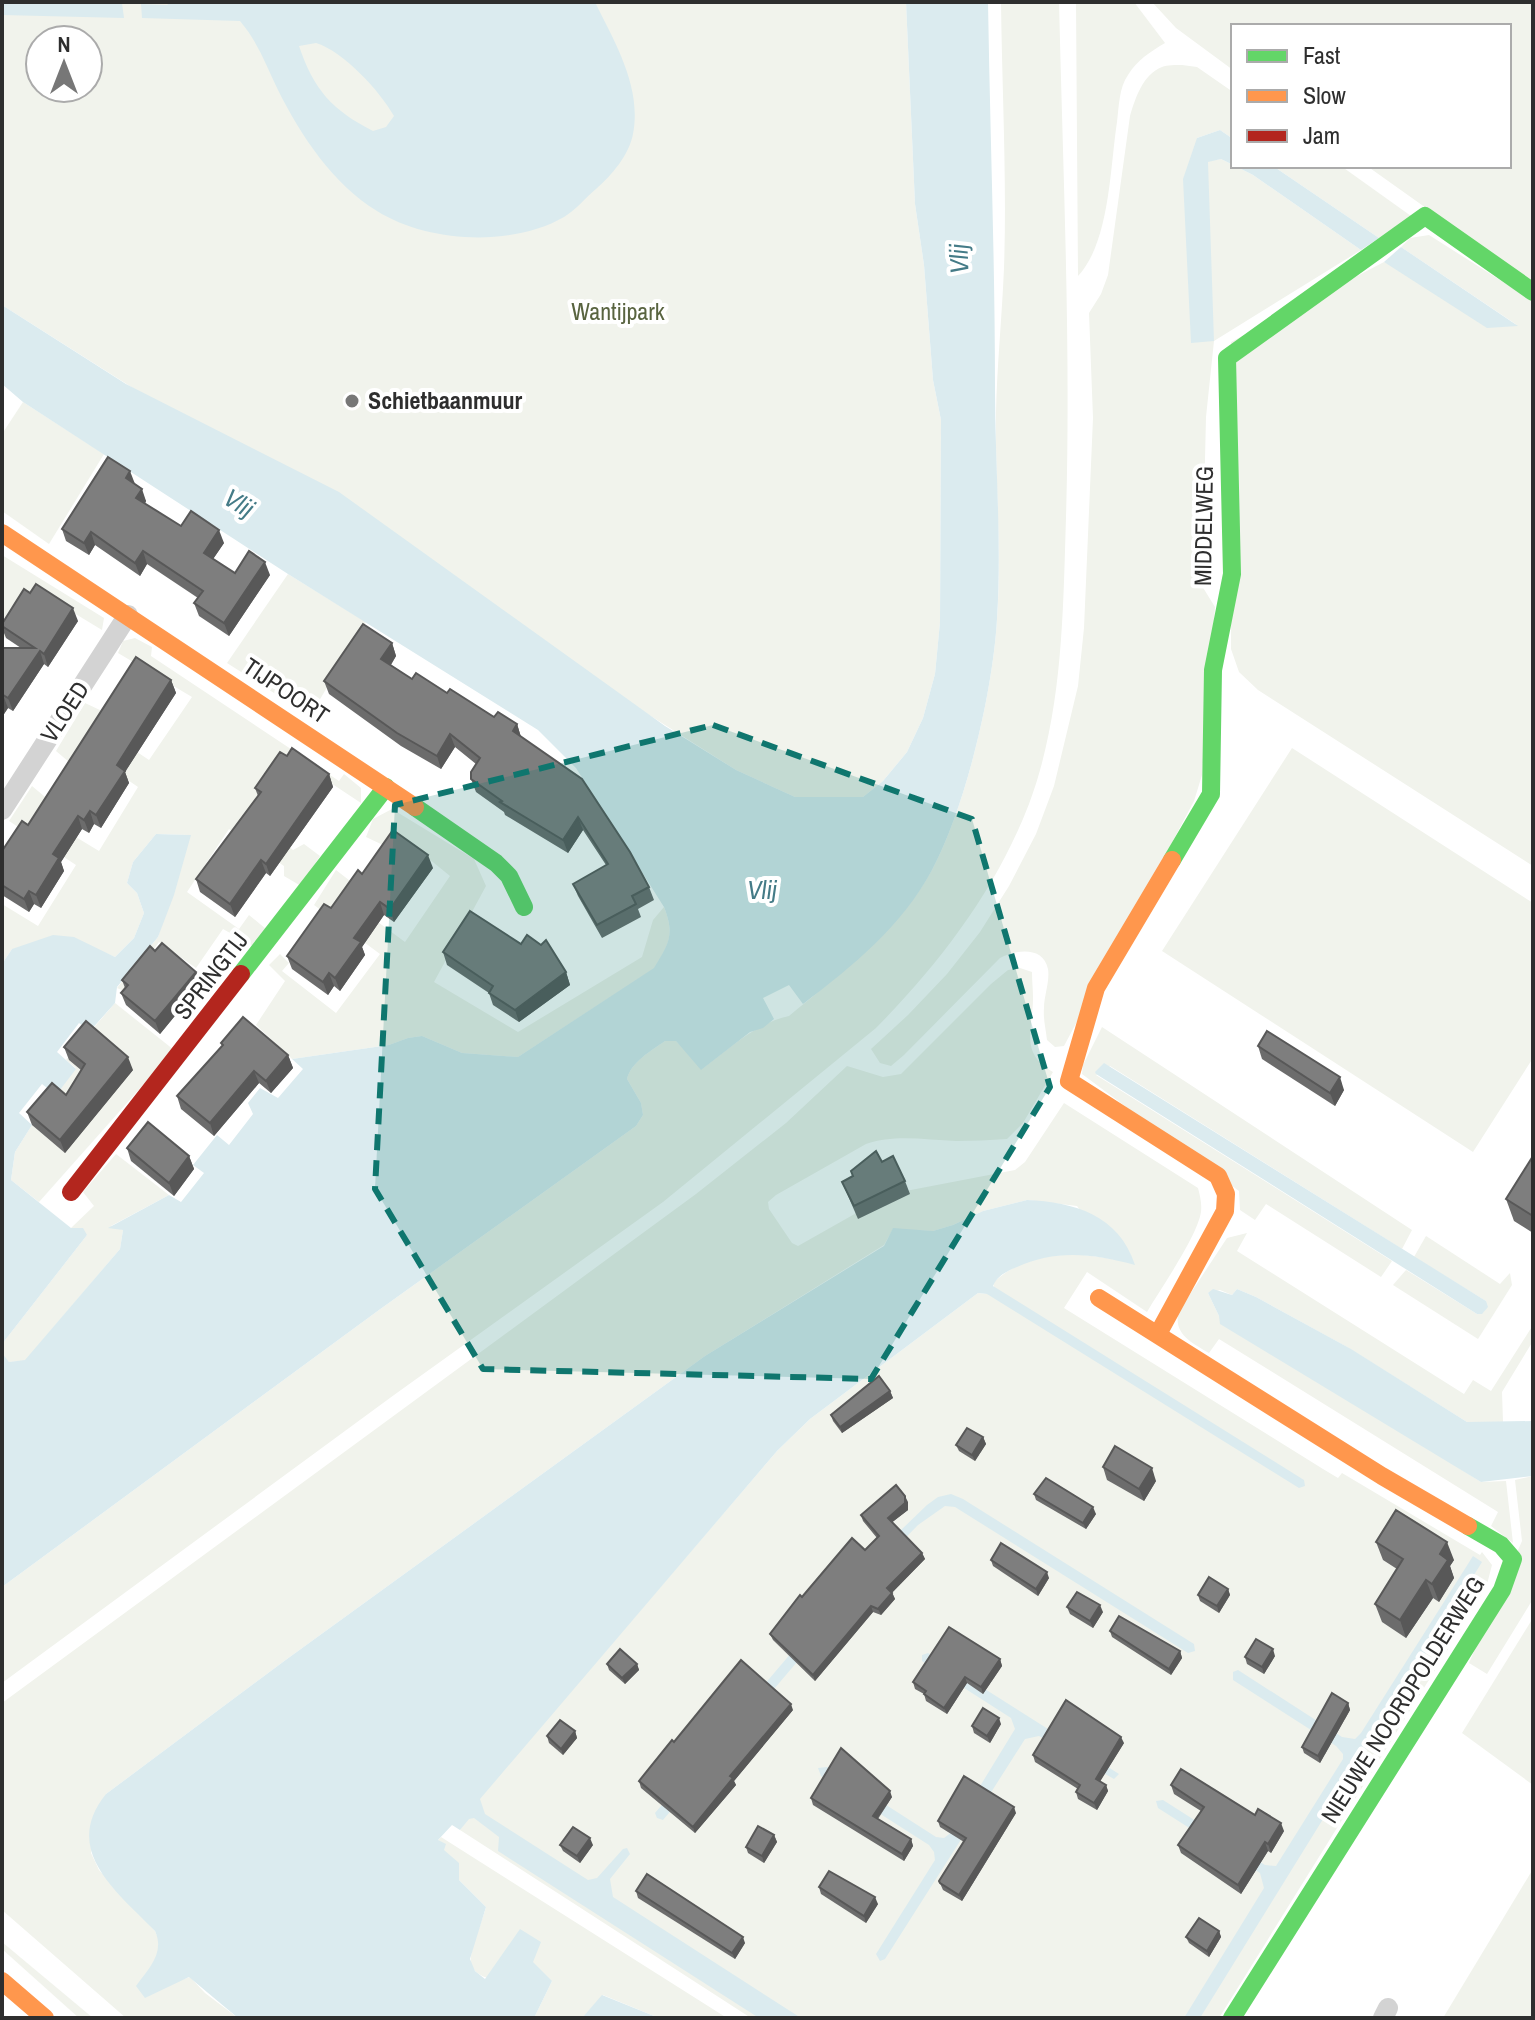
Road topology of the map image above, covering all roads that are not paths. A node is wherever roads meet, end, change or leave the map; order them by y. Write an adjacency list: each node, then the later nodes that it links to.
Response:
1 (1533, 292): 9 (street, MIDDELWEG)
2 (2, 533): 3 (street, TIJPOORT)
3 (128, 615): 4 (street, TIJPOORT); 5 (street, VLOED)
4 (386, 787): 6 (street, TIJPOORT); 7 (street, SPRINGTIJ)
5 (2, 810)
6 (524, 907)
7 (71, 1192)
8 (1099, 1298): 9 (street, NIEUWE NOORDPOLDERWEG)
9 (1158, 1334): 12 (street, NIEUWE NOORDPOLDERWEG)
10 (2, 1981): 11 (street)
11 (45, 2018)
12 (1232, 2018)

